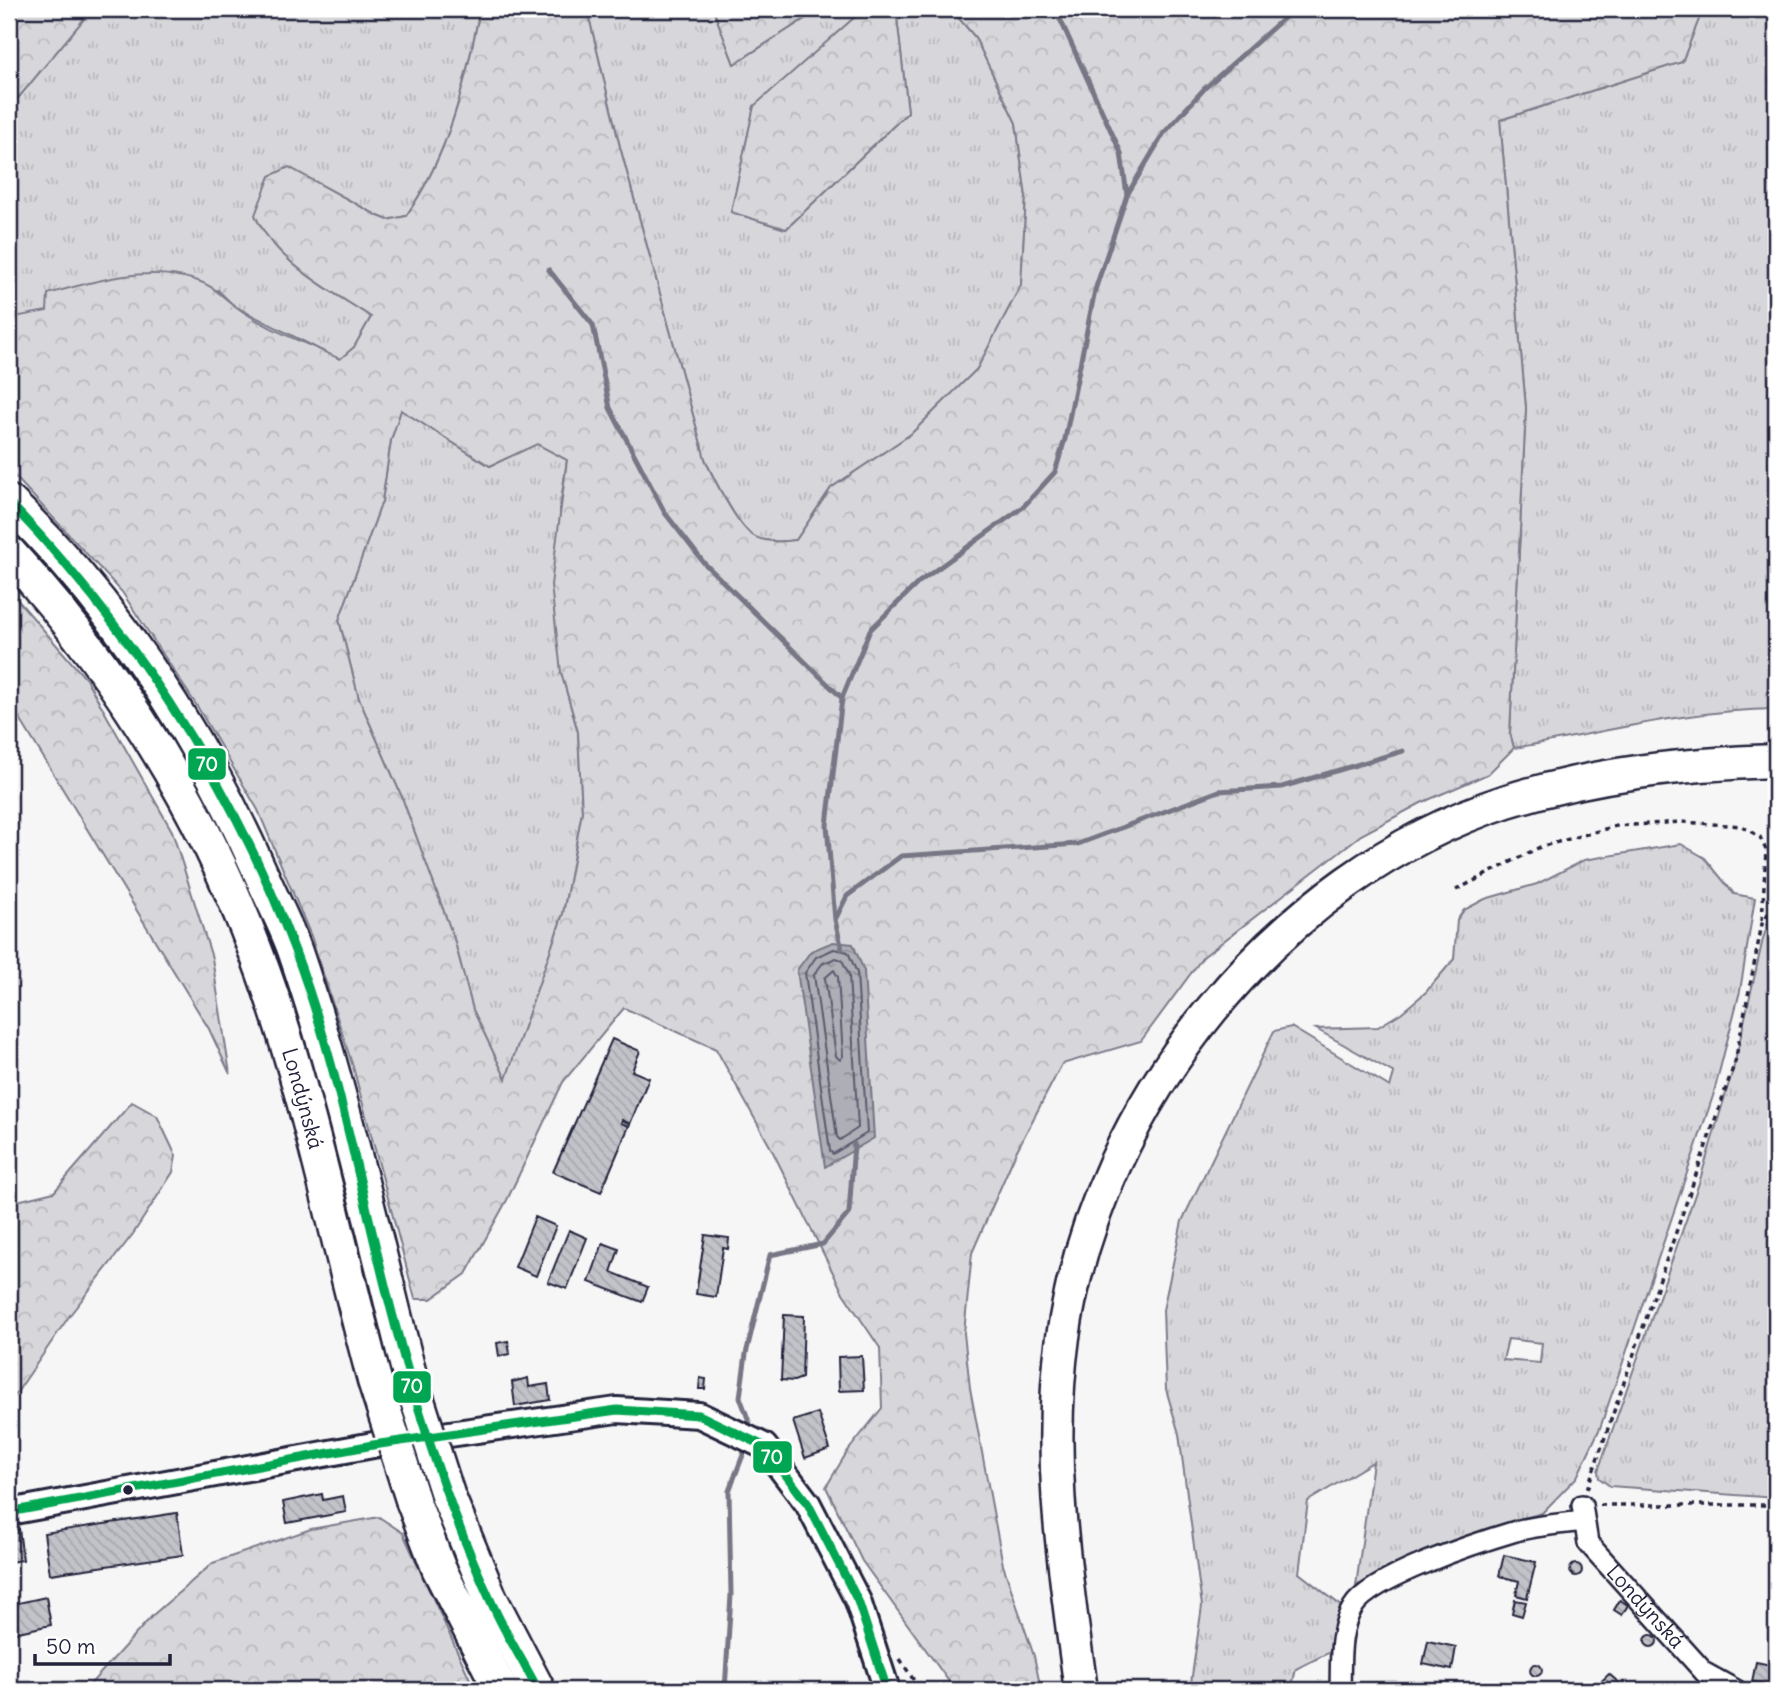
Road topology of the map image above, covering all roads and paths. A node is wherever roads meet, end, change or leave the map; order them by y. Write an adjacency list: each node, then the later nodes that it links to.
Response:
1 (9, 502): 11 (highway, Londýnská, bridge)
2 (9, 553): 10 (highway, Londýnská, bridge)
3 (1776, 761): 13 (main road)
4 (1456, 890): 6 (path)
5 (1776, 900): 6 (path)
6 (1762, 924): 9 (path)
7 (1776, 1505): 9 (path)
8 (9, 1512): 12 (street)
9 (1583, 1513): 14 (street); 15 (street, Londýnská)
10 (501, 1690)
11 (538, 1690)
12 (887, 1690)
13 (1081, 1690)
14 (1340, 1690)
15 (1736, 1690)

